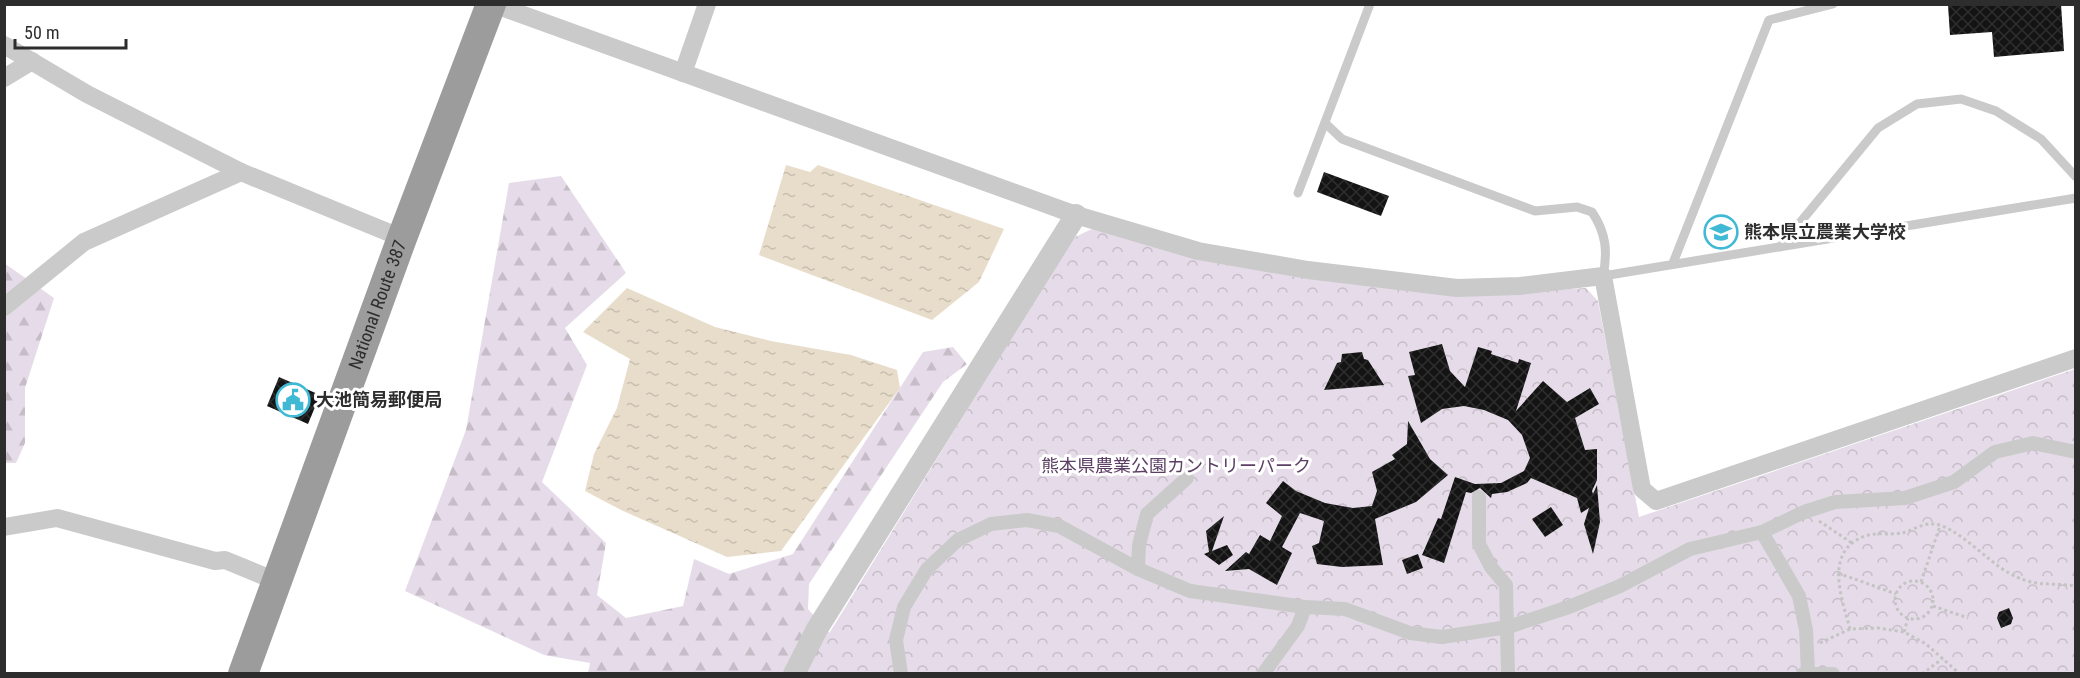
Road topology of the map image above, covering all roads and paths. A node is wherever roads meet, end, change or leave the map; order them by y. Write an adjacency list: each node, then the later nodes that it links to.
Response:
1 (492, 4): 7 (street); 15 (highway, National Route 387)
2 (707, 4): 7 (street)
3 (1370, 4): 9 (lane)
4 (1833, 4): 17 (lane)
5 (4, 45): 6 (street)
6 (32, 61): 8 (street); 10 (street)
7 (683, 73): 14 (street)
8 (4, 78)
9 (1325, 123): 12 (lane); 18 (lane)
10 (241, 172): 15 (street); 19 (street)
11 (2076, 177): 16 (lane)
12 (1299, 193)
13 (2076, 198): 16 (lane)
14 (1076, 215): 18 (street); 46 (street)
15 (402, 238): 31 (highway, National Route 387)
16 (1780, 247): 17 (lane)
17 (1673, 263): 18 (lane)
18 (1603, 276): 20 (street)
19 (4, 307)
20 (2076, 358)
21 (2076, 452): 24 (street)
22 (1187, 478): 29 (street)
23 (1479, 497): 39 (street)
24 (1804, 512): 27 (street); 28 (path)
25 (1940, 526): 28 (path); 32 (path); 33 (path)
26 (4, 527): 31 (street)
27 (1762, 532): 39 (street); 42 (street)
28 (1852, 543): 30 (path)
29 (1138, 569): 36 (street); 47 (street)
30 (1838, 573): 34 (path); 40 (path)
31 (276, 580): 45 (highway, National Route 387)
32 (1921, 582): 34 (path); 35 (path)
33 (2076, 586)
34 (1896, 594): 37 (path)
35 (1933, 606): 37 (path); 38 (path)
36 (1305, 607): 39 (street); 48 (street)
37 (1908, 618): 41 (path)
38 (1968, 618)
39 (1508, 627): 49 (street)
40 (1850, 629): 41 (path); 42 (path)
41 (1904, 632): 43 (path)
42 (1807, 649): 44 (street)
43 (1941, 659): 51 (path); 52 (path)
44 (1806, 673): 50 (street)
45 (243, 674)
46 (794, 674)
47 (901, 674)
48 (1263, 674)
49 (1508, 674)
50 (1833, 674)
51 (1922, 674)
52 (1960, 674)

